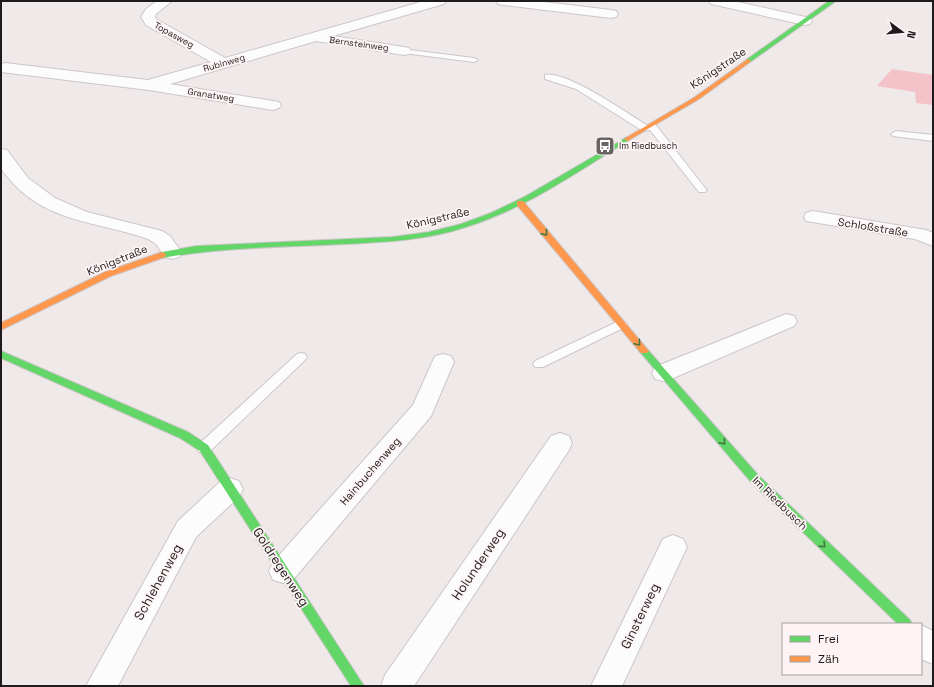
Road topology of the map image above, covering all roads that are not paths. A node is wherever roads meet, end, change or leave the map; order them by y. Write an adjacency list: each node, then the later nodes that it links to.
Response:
1 (165, 1): 11 (street, Topasweg)
2 (439, 1): 8 (street, Rubinweg)
3 (503, 1): 6 (street)
4 (716, 1): 7 (street)
5 (833, 1): 7 (street, Königstraße)
6 (611, 14)
7 (805, 22): 16 (street, Königstraße)
8 (314, 38): 9 (street, Bernsteinweg); 11 (street, Rubinweg)
9 (404, 50): 10 (lane)
10 (474, 60)
11 (223, 63): 14 (street, Rubinweg)
12 (3, 67): 14 (street, Rubinweg)
13 (548, 77): 16 (lane)
14 (149, 85): 15 (street, Granatweg)
15 (272, 105)
16 (649, 127): 20 (lane); 21 (street, Königstraße)
17 (896, 134): 18 (lane)
18 (933, 138)
19 (1, 154): 24 (street)
20 (702, 190)
21 (520, 203): 24 (street, Königstraße); 26 (street, Im Riedbusch, one-way to 26)
22 (813, 217): 23 (street, Schloßstraße)
23 (933, 240)
24 (172, 253): 27 (street, Königstraße)
25 (786, 321): 32 (street)
26 (621, 324): 31 (lane); 32 (street, Im Riedbusch, one-way to 32)
27 (1, 327)
28 (1, 354): 34 (street, Goldregenweg)
29 (301, 357): 34 (lane)
30 (443, 362): 37 (street, Hainbuchenweg)
31 (539, 364)
32 (663, 373): 38 (street, Im Riedbusch, one-way to 38)
33 (560, 443): 43 (street, Holunderweg)
34 (204, 448): 35 (street, Goldregenweg)
35 (230, 490): 37 (street, Goldregenweg); 41 (street, Schlehenweg)
36 (673, 547): 44 (street, Ginsterweg)
37 (283, 571): 42 (street, Goldregenweg)
38 (905, 623)
39 (922, 640): 40 (street)
40 (933, 650)
41 (101, 686)
42 (358, 686)
43 (396, 686)
44 (606, 686)

